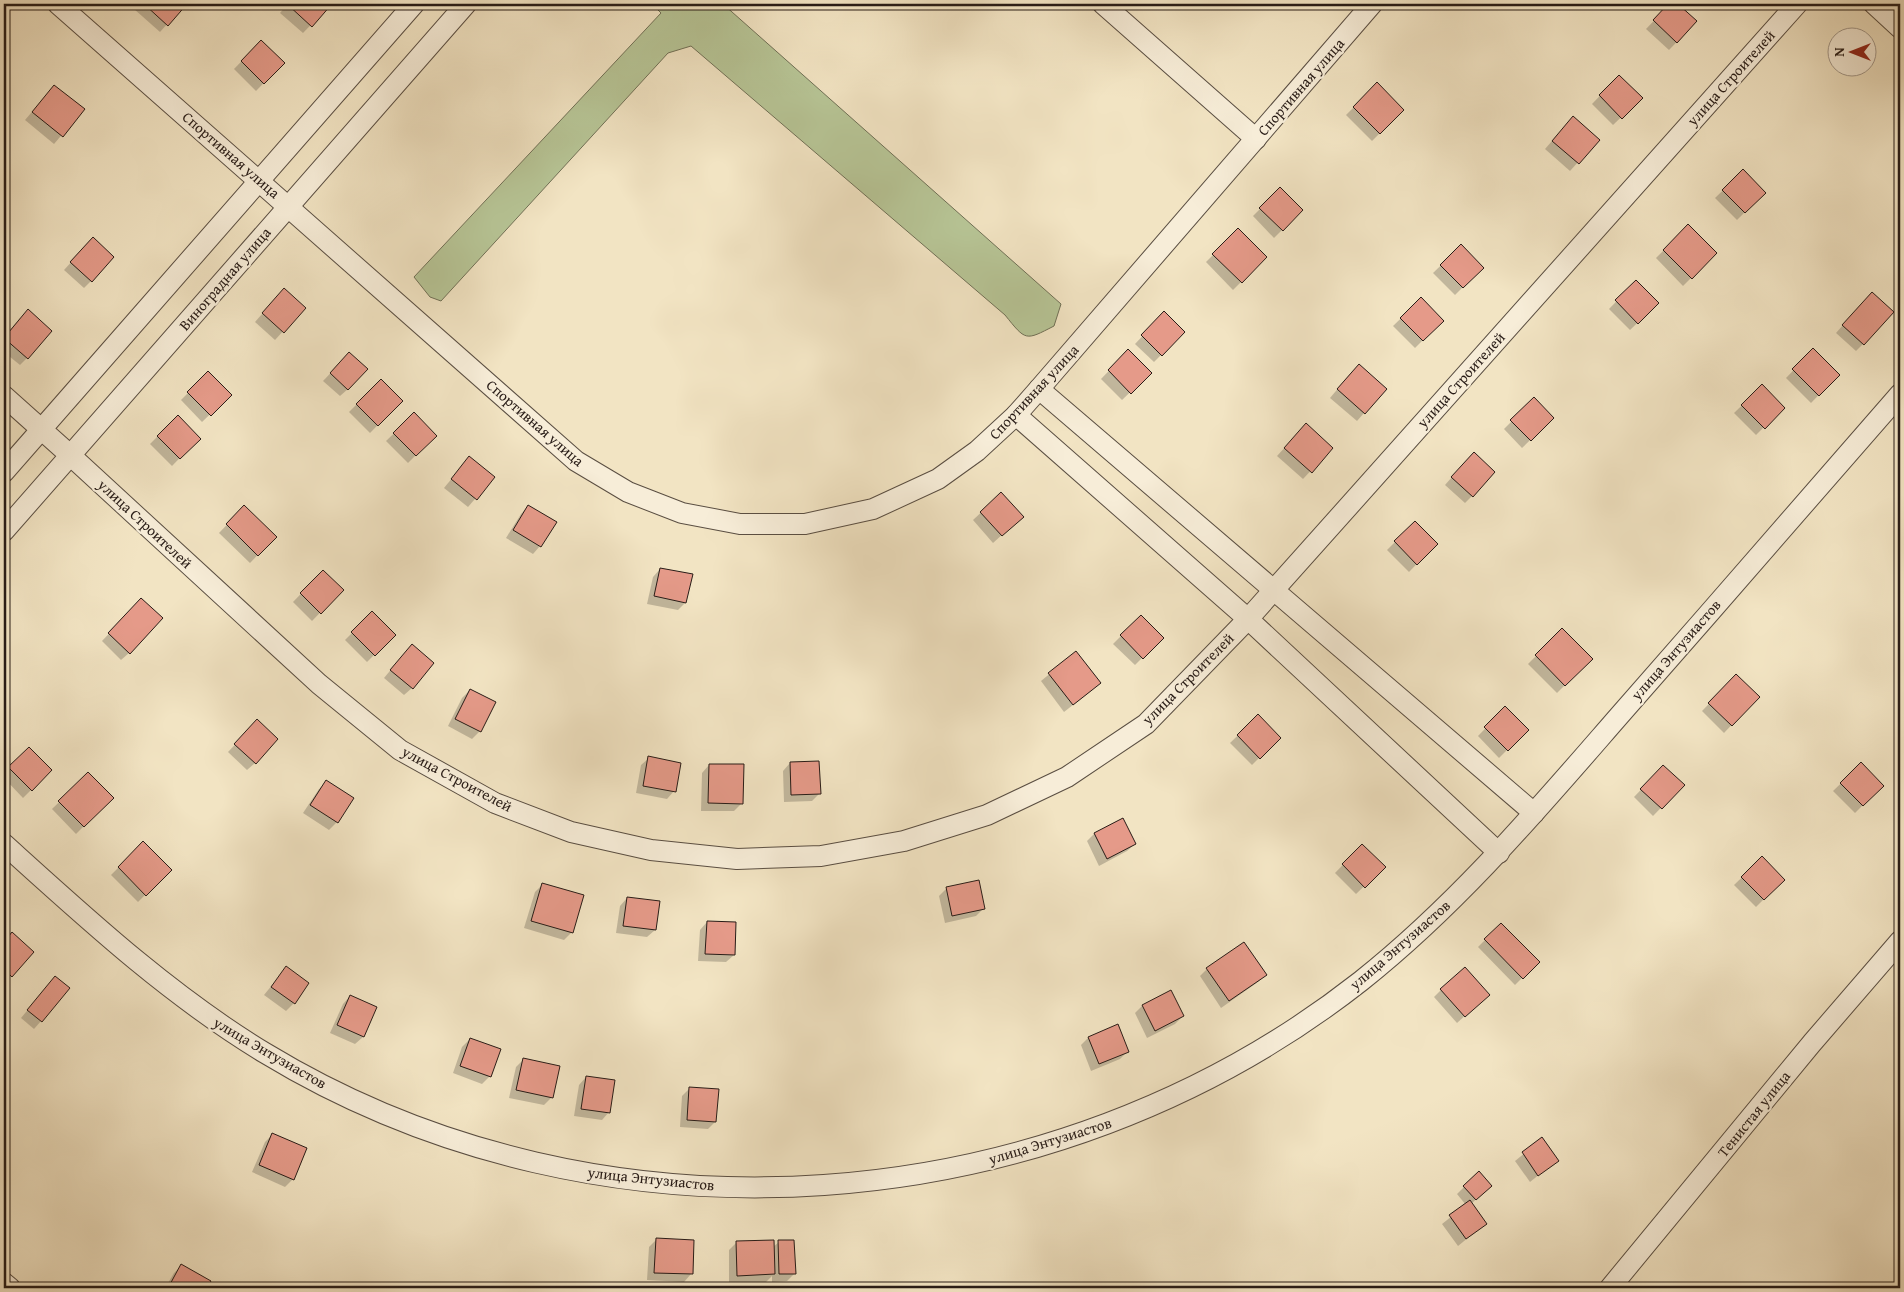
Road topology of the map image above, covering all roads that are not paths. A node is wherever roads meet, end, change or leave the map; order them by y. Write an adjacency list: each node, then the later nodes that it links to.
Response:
1 (58, 4): 10 (street, Спортивная улица)
2 (414, 4): 10 (street)
3 (466, 4): 11 (street, Виноградная улица)
4 (1102, 4): 9 (street)
5 (1372, 4): 9 (street, Спортивная улица)
6 (1798, 4): 20 (street, улица Строителей)
7 (1874, 4): 8 (street)
8 (1900, 28)
9 (1256, 139): 12 (street, Спортивная улица)
10 (259, 180): 11 (street, Спортивная улица); 16 (street)
11 (288, 206): 15 (street, Спортивная улица); 17 (street, Виноградная улица)
12 (1039, 389): 15 (street, Спортивная улица); 20 (street)
13 (1900, 394): 22 (street, улица Энтузиастов)
14 (4, 396): 16 (street, улица Строителей)
15 (1016, 415): 21 (street)
16 (41, 429): 17 (street, улица Строителей); 18 (street)
17 (70, 455): 19 (street, Виноградная улица); 21 (street, улица Строителей)
18 (4, 472)
19 (4, 531)
20 (1273, 591): 21 (street, улица Строителей); 22 (street)
21 (1248, 619): 24 (street)
22 (1534, 813): 24 (street, улица Энтузиастов)
23 (4, 844): 24 (street, улица Энтузиастов)
24 (1499, 853)
25 (1900, 941): 28 (street, Тенистая улица)
26 (4, 1282): 27 (street)
27 (10, 1288)
28 (1610, 1288)

